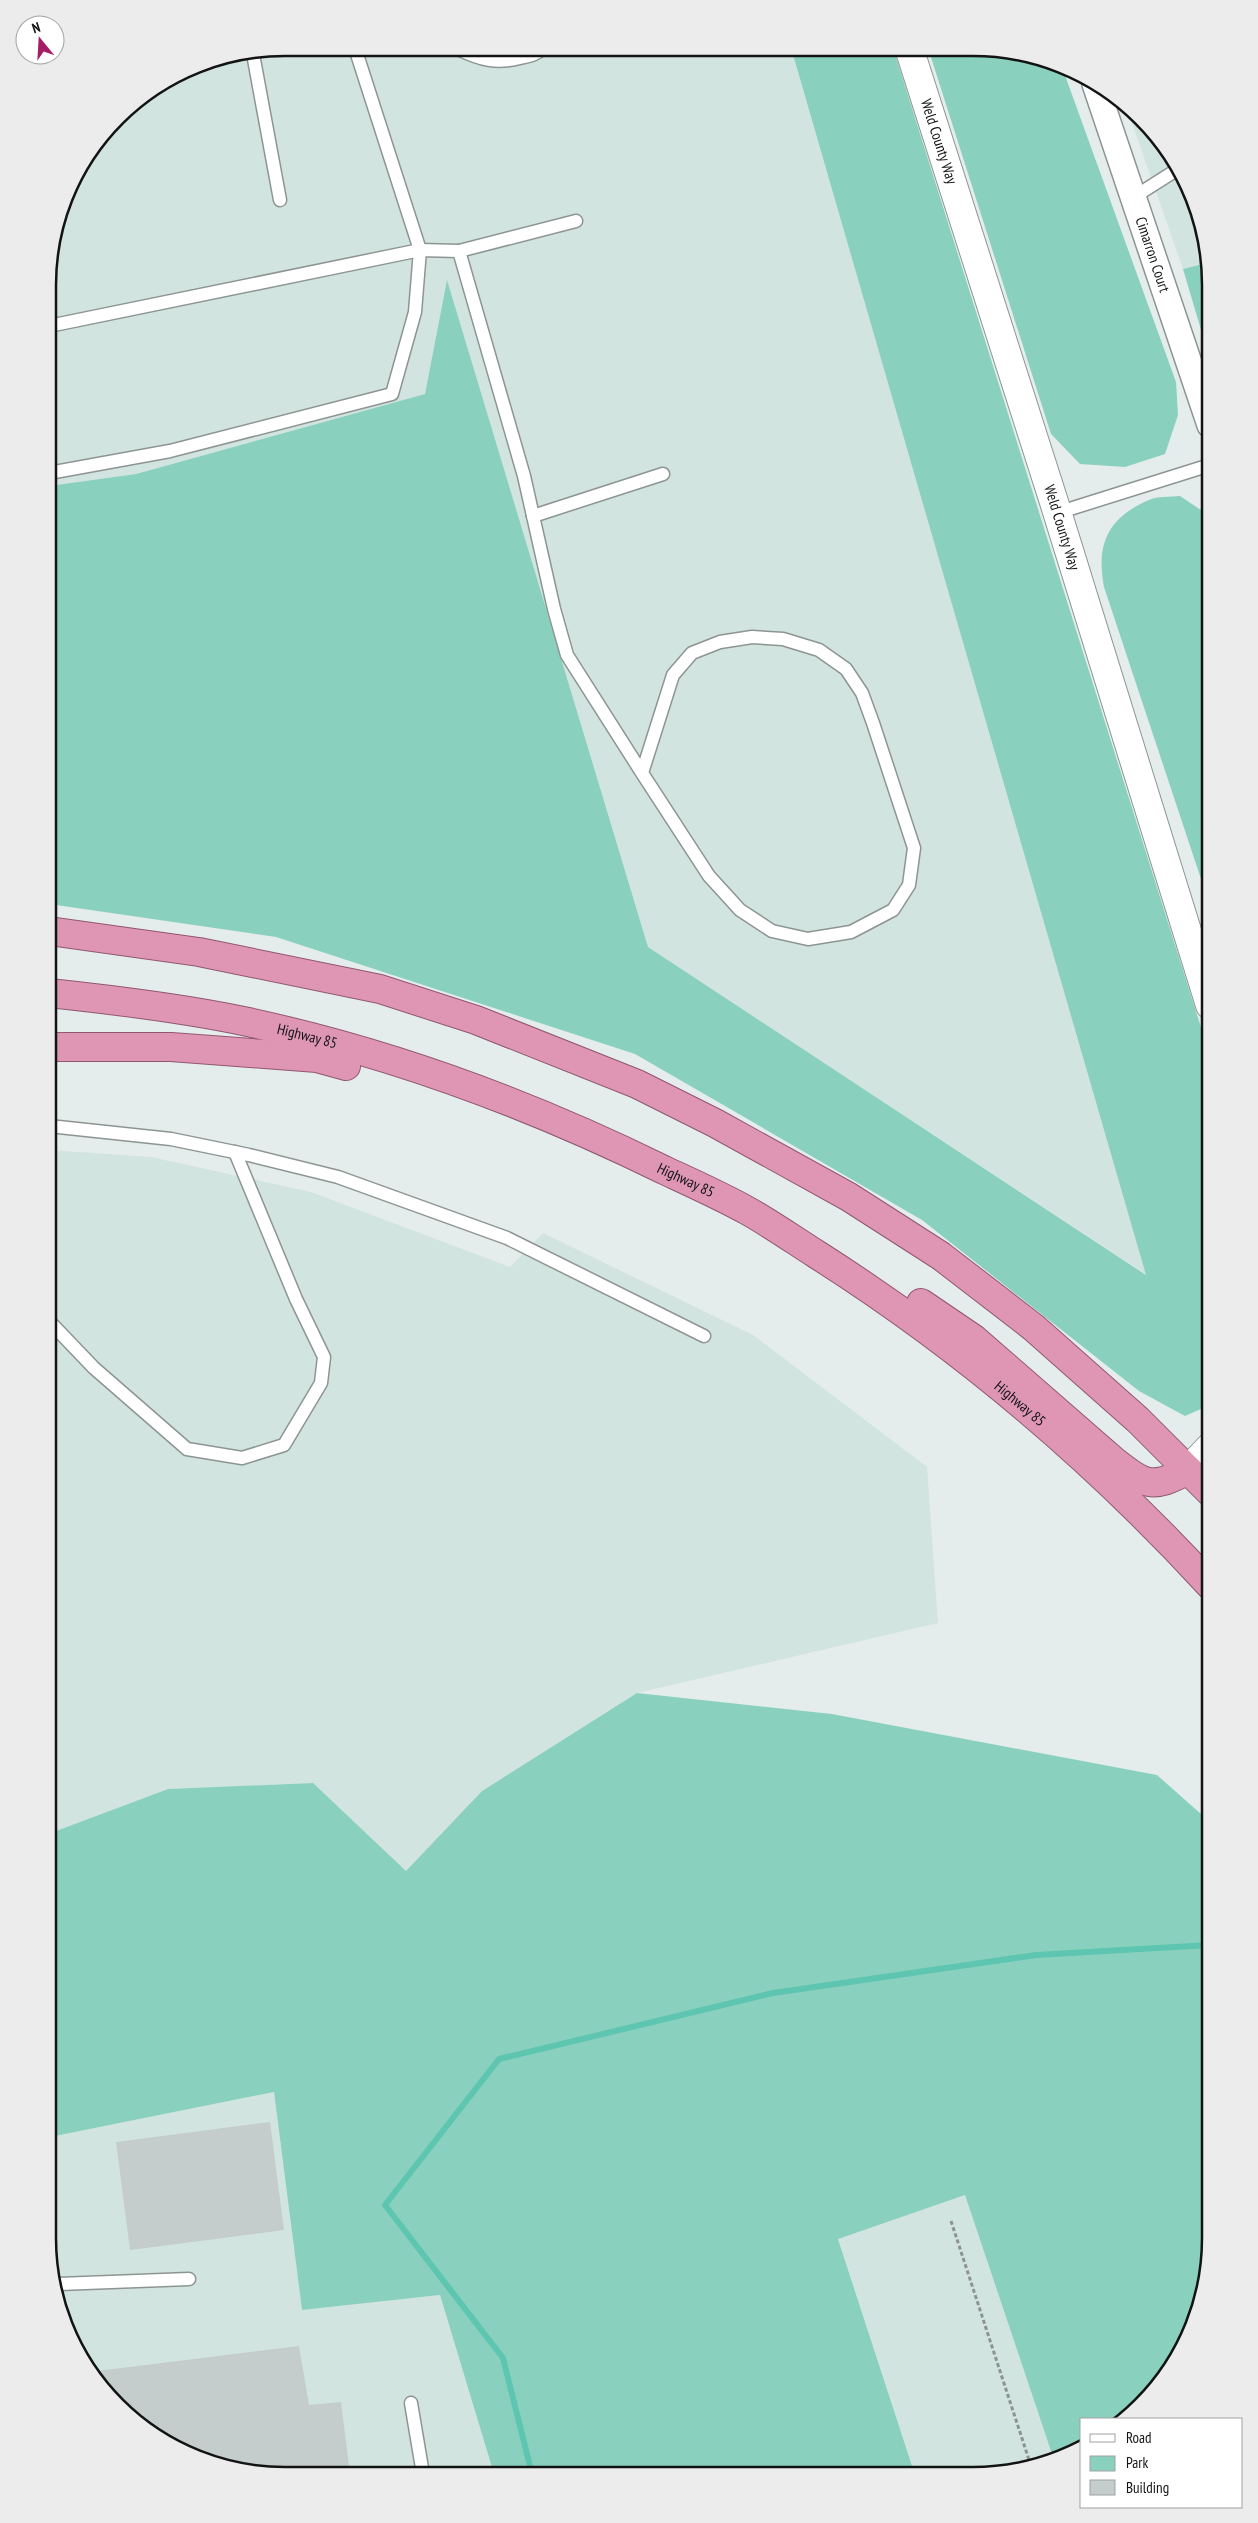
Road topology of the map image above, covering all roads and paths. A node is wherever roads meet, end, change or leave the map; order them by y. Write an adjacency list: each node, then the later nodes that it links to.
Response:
1 (358, 56): 11 (lane)
2 (473, 56): 3 (lane)
3 (528, 56)
4 (912, 56): 18 (street, Weld County Way)
5 (254, 58): 9 (lane)
6 (1098, 94): 8 (street, Cimarron Court)
7 (1172, 173): 8 (lane)
8 (1134, 197): 14 (street, Cimarron Court)
9 (280, 200)
10 (576, 221): 12 (lane)
11 (420, 250): 12 (lane); 13 (lane); 16 (lane)
12 (458, 251): 19 (lane)
13 (56, 325)
14 (1202, 402)
15 (1202, 468): 18 (lane)
16 (56, 472)
17 (663, 474): 19 (lane)
18 (1058, 513): 22 (street, Weld County Way)
19 (533, 516): 20 (lane)
20 (642, 773): 20 (lane)
21 (56, 931): 32 (highway)
22 (1202, 979)
23 (56, 994): 25 (highway, Highway 85)
24 (56, 1047): 25 (highway)
25 (478, 1088): 28 (highway, Highway 85)
26 (56, 1127): 27 (lane)
27 (235, 1152): 29 (lane); 30 (lane)
28 (844, 1272): 32 (highway); 34 (highway, Highway 85)
29 (56, 1328)
30 (704, 1336)
31 (1202, 1455): 32 (street)
32 (1188, 1470): 33 (highway)
33 (1202, 1484)
34 (1202, 1577)
35 (951, 2221): 39 (path)
36 (188, 2279): 37 (lane)
37 (61, 2284)
38 (410, 2404): 40 (lane)
39 (1029, 2460)
40 (422, 2467)

